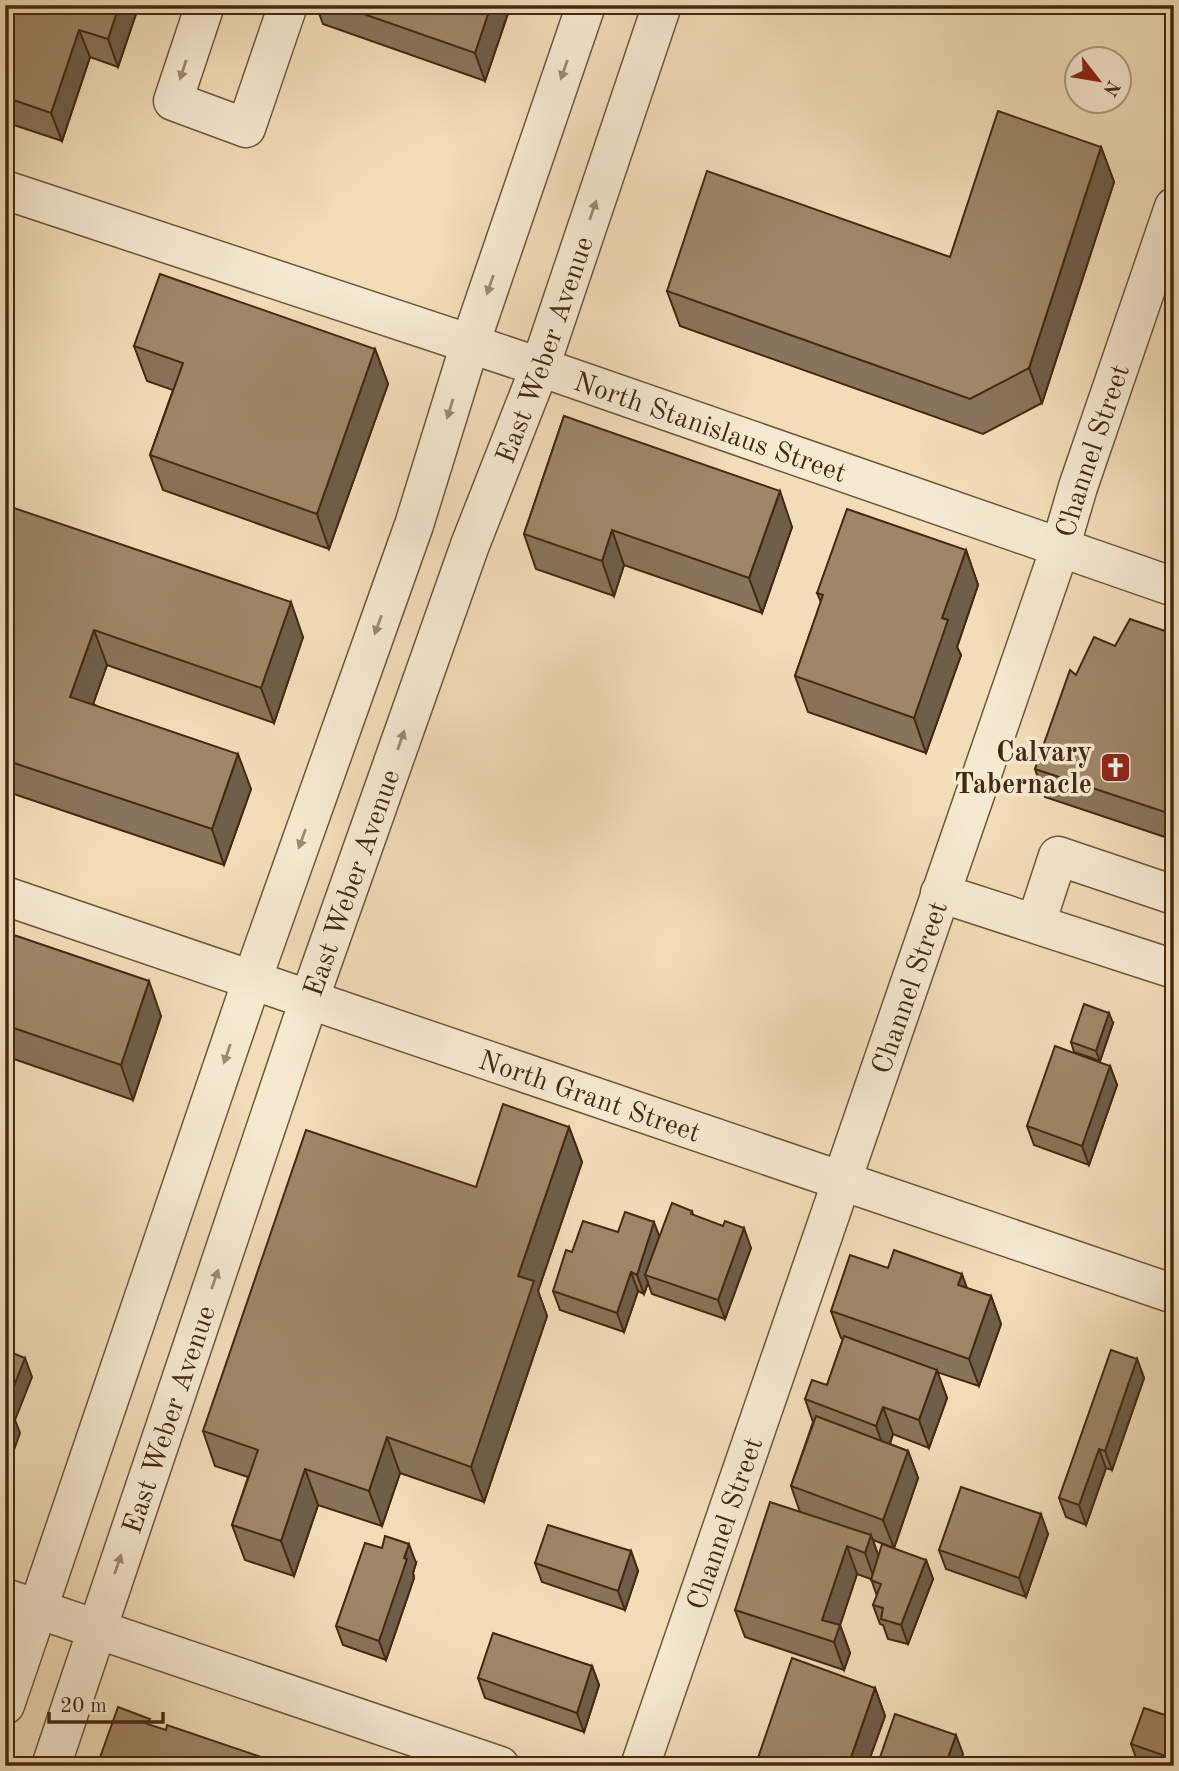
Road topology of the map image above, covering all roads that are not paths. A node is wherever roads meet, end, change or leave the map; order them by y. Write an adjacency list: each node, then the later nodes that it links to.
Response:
1 (205, 5): 2 (street, one-way to 2)
2 (288, 5)
3 (586, 5): 8 (street, East Weber Avenue, one-way to 8)
4 (662, 5): 9 (street, East Weber Avenue, one-way to 4)
5 (5, 190): 8 (street, North Stanislaus Street)
6 (1174, 207): 7 (street, Channel Street)
7 (1165, 260): 10 (street, Channel Street)
8 (470, 344): 9 (street, North Stanislaus Street); 17 (street, East Weber Avenue, one-way to 17)
9 (540, 367): 10 (street, North Stanislaus Street); 18 (street, East Weber Avenue, one-way to 9)
10 (1060, 548): 11 (street, North Stanislaus Street); 12 (street, Channel Street)
11 (1174, 587)
12 (940, 893): 15 (street); 19 (street, Channel Street)
13 (1174, 895): 15 (street)
14 (5, 896): 17 (street, North Grant Street)
15 (1036, 923): 16 (street)
16 (1174, 969)
17 (252, 980): 18 (street, North Grant Street); 21 (street, East Weber Avenue, one-way to 21)
18 (309, 1000): 19 (street, North Grant Street); 22 (street, East Weber Avenue, one-way to 18)
19 (841, 1181): 20 (street, North Grant Street); 26 (street, Channel Street)
20 (1174, 1294)
21 (22, 1603): 22 (street); 23 (street, East Weber Avenue)
22 (96, 1628): 24 (street, East Weber Avenue); 25 (street)
23 (5, 1705)
24 (51, 1766)
25 (500, 1766)
26 (640, 1766)

